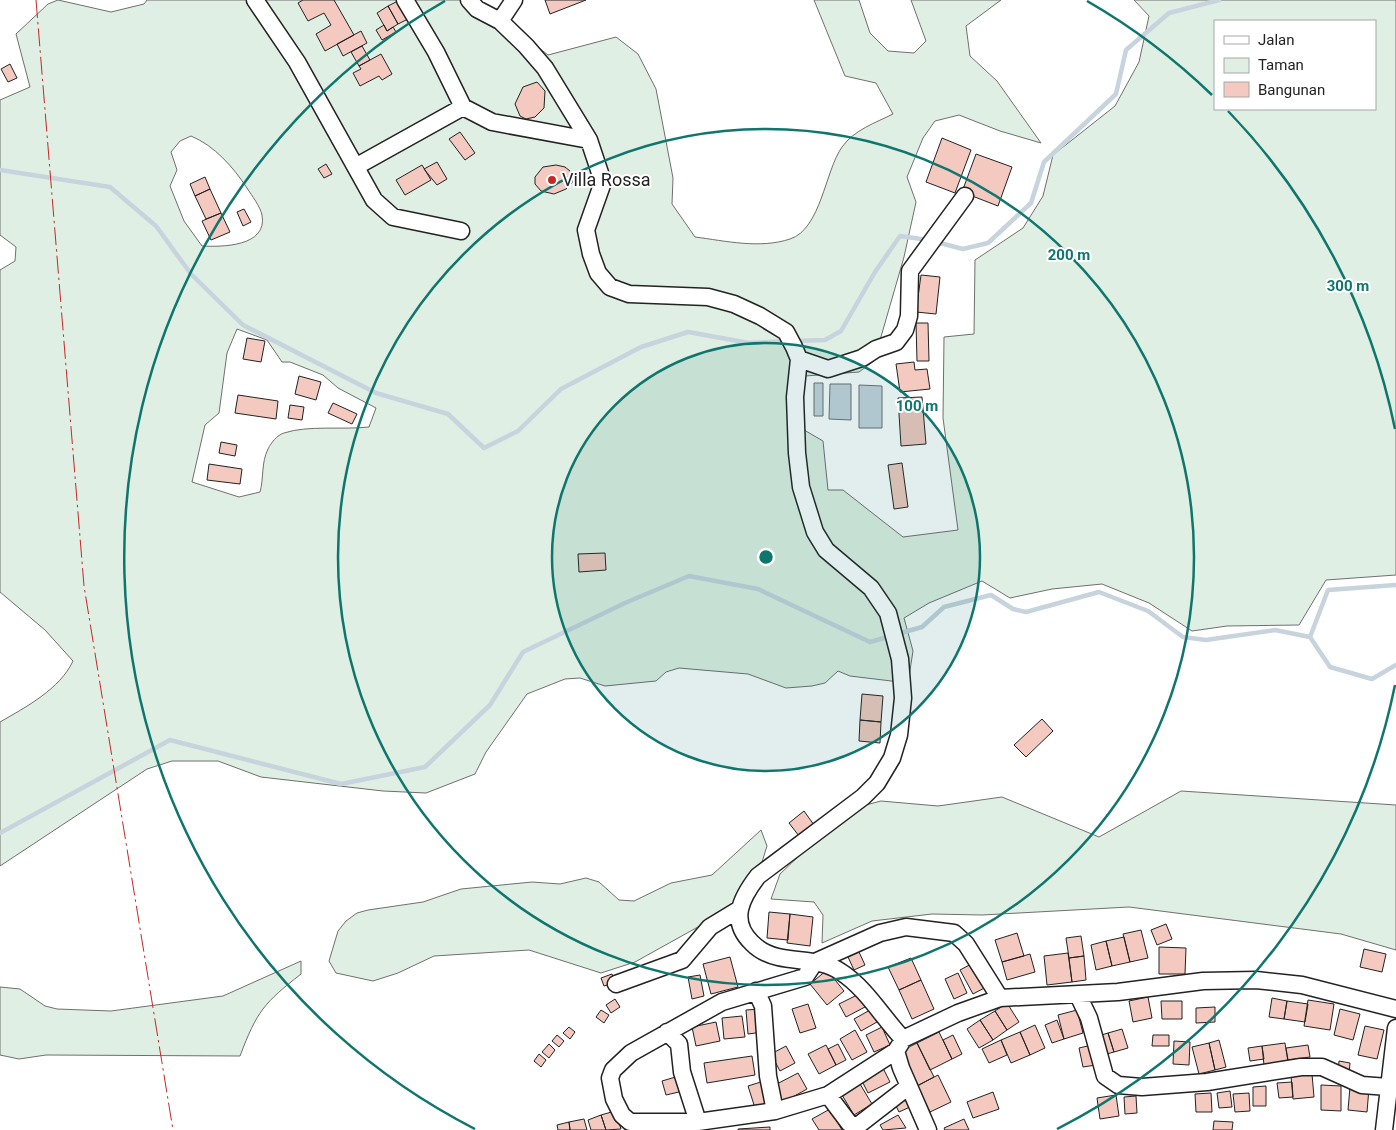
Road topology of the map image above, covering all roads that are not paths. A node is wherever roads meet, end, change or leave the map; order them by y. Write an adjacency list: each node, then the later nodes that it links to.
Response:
1 (406, 0): 6 (street)
2 (469, 0): 5 (street)
3 (514, 0): 5 (street)
4 (260, 2): 8 (street)
5 (500, 21): 7 (street)
6 (463, 106): 7 (street); 8 (street)
7 (589, 140): 11 (street)
8 (357, 166): 10 (street)
9 (965, 196): 11 (street)
10 (461, 231)
11 (797, 353): 12 (street)
12 (738, 910): 13 (street); 14 (street)
13 (815, 962): 15 (street); 17 (street); 21 (street)
14 (616, 984)
15 (756, 991): 20 (street); 25 (street)
16 (1078, 994): 17 (street); 18 (street); 23 (street)
17 (1000, 998): 21 (street)
18 (1396, 1009)
19 (1396, 1028): 23 (street)
20 (668, 1032): 26 (street); 26 (street)
21 (900, 1045): 22 (street); 24 (street)
22 (909, 1086): 24 (street); 27 (street)
23 (1388, 1086): 28 (street)
24 (828, 1095): 25 (street)
25 (775, 1111): 26 (street)
26 (698, 1122)
27 (928, 1130)
28 (1384, 1130)

